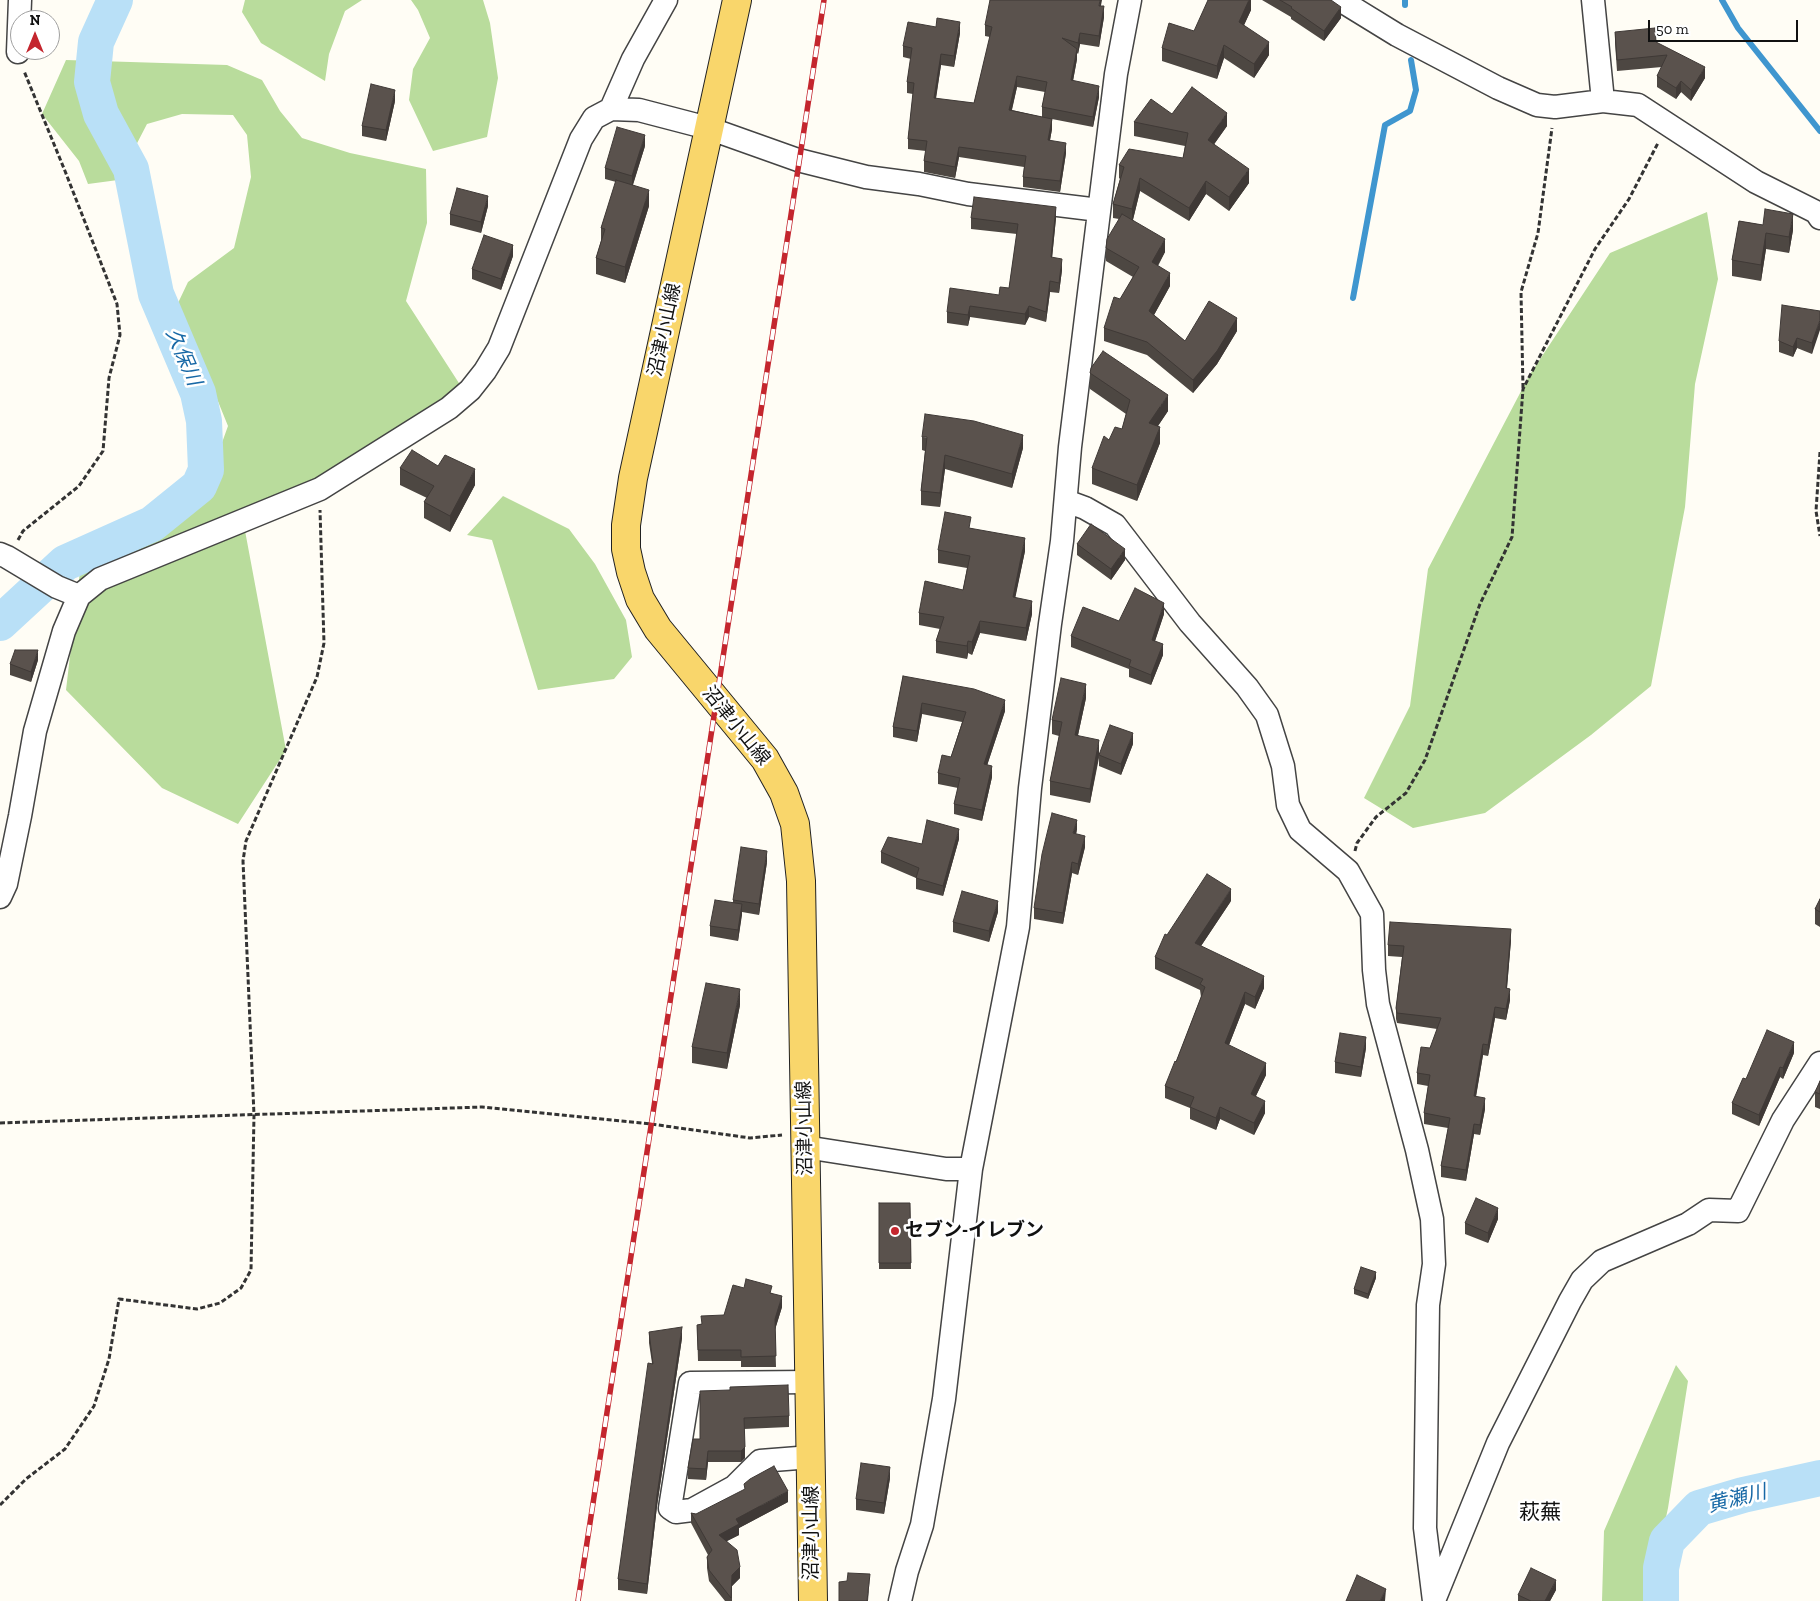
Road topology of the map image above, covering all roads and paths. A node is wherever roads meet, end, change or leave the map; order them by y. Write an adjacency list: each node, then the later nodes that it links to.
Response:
1 (666, 0): 9 (street)
2 (737, 0): 11 (main road, 沼津小山線)
3 (1130, 0): 12 (street)
4 (1340, 0): 8 (street)
5 (1593, 0): 7 (street)
6 (20, 60): 19 (path)
7 (1603, 101): 8 (street); 10 (street)
8 (1554, 107): 14 (path)
9 (611, 109): 11 (street); 16 (street)
10 (1668, 124): 13 (street); 14 (path)
11 (708, 128): 12 (street); 26 (main road, 沼津小山線)
12 (1099, 210): 17 (street)
13 (1820, 218)
14 (1523, 389): 21 (path)
15 (1820, 452): 18 (path)
16 (320, 489): 20 (street); 24 (path)
17 (1066, 500): 21 (street); 27 (street)
18 (1820, 536)
19 (3, 556): 20 (street)
20 (77, 595): 22 (street)
21 (1348, 871): 33 (street)
22 (0, 897)
23 (1820, 1063): 33 (street)
24 (254, 1115): 25 (path); 26 (path); 30 (path)
25 (0, 1123)
26 (805, 1140): 27 (street); 28 (main road, 沼津小山線)
27 (972, 1169): 32 (street)
28 (810, 1382): 29 (main road, 沼津小山線); 29 (street)
29 (812, 1457): 31 (main road, 沼津小山線)
30 (0, 1505)
31 (813, 1601)
32 (900, 1601)
33 (1434, 1601)

